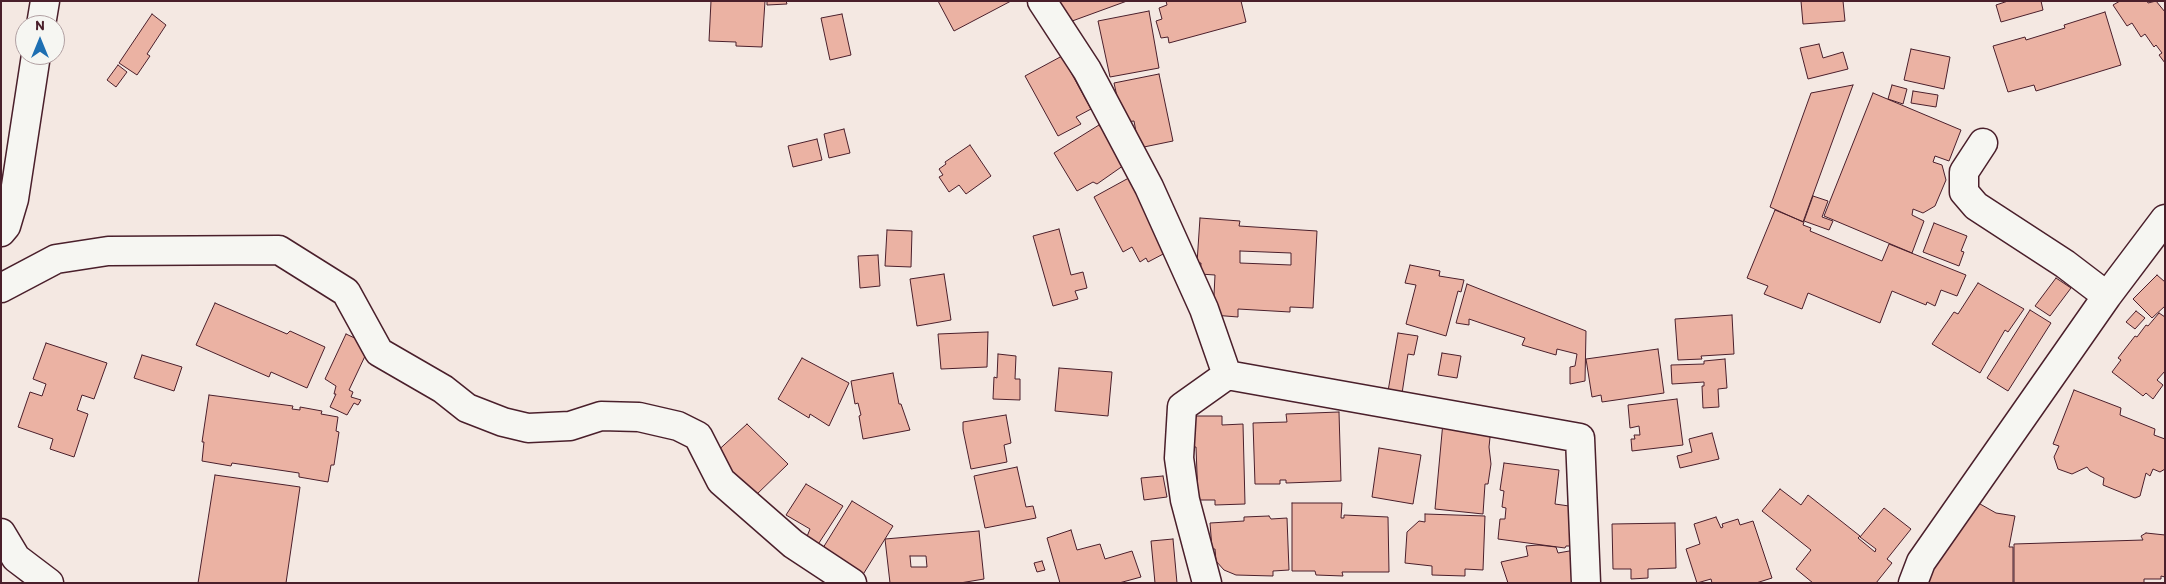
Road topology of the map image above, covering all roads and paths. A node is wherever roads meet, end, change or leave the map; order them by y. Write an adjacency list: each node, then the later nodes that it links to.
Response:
1 (45, 1): 3 (street)
2 (1042, 1): 10 (street)
3 (43, 15)
4 (34, 65): 7 (street)
5 (1982, 142): 9 (street)
6 (2165, 219): 9 (street)
7 (1, 232)
8 (1, 289): 13 (street)
9 (2107, 296): 16 (street)
10 (1227, 375): 14 (street); 15 (street)
11 (1, 533): 12 (street)
12 (49, 583)
13 (852, 583)
14 (1207, 583)
15 (1586, 583)
16 (1913, 583)

